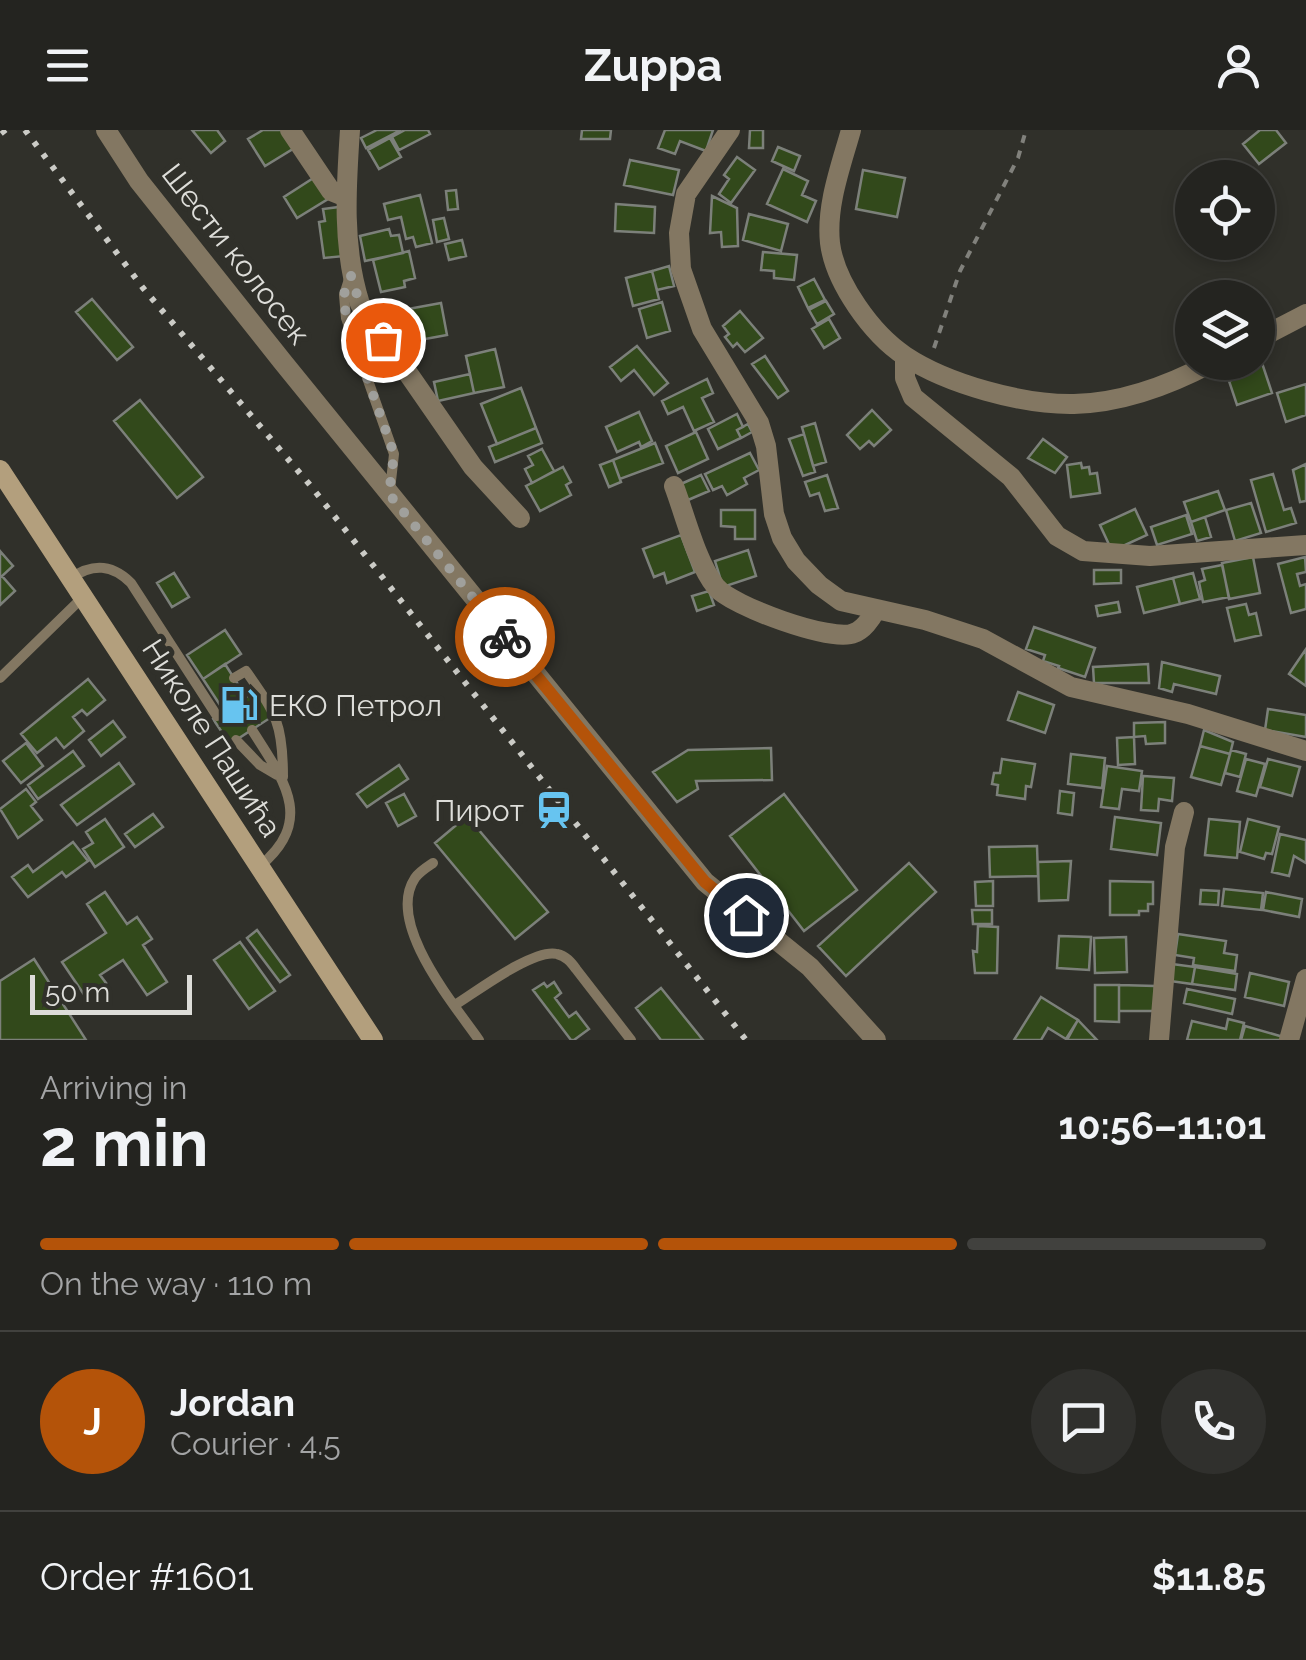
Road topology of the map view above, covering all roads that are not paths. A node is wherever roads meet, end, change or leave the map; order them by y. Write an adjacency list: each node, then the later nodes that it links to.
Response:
1 (106, 130): 14 (street, Шести колосек)
2 (290, 130): 6 (street)
3 (350, 130): 6 (street)
4 (730, 130): 19 (street)
5 (851, 130): 10 (street)
6 (346, 197): 7 (street)
7 (351, 276): 14 (lane); 15 (street)
8 (1306, 314): 9 (street)
9 (1275, 330)
10 (905, 356): 11 (street); 16 (street)
11 (1175, 378)
12 (0, 470): 17 (main road, Николе Пашића)
13 (674, 486): 19 (street)
14 (389, 494): 35 (street, Шести колосек)
15 (520, 518)
16 (1306, 545)
17 (71, 578): 18 (main road, Николе Пашића); 22 (lane)
18 (83, 597): 20 (lane); 29 (main road, Николе Пашића)
19 (875, 611): 25 (street)
20 (0, 678)
21 (234, 678): 26 (lane)
22 (217, 716)
23 (252, 730): 26 (lane)
24 (236, 740): 26 (lane)
25 (1306, 751)
26 (282, 778): 29 (lane)
27 (1184, 812): 36 (street)
28 (433, 863): 31 (lane)
29 (260, 866): 32 (main road, Николе Пашића)
30 (1306, 979): 37 (street)
31 (455, 1005): 33 (lane); 34 (lane)
32 (373, 1040)
33 (479, 1040)
34 (632, 1040)
35 (876, 1040)
36 (1160, 1040)
37 (1290, 1040)

